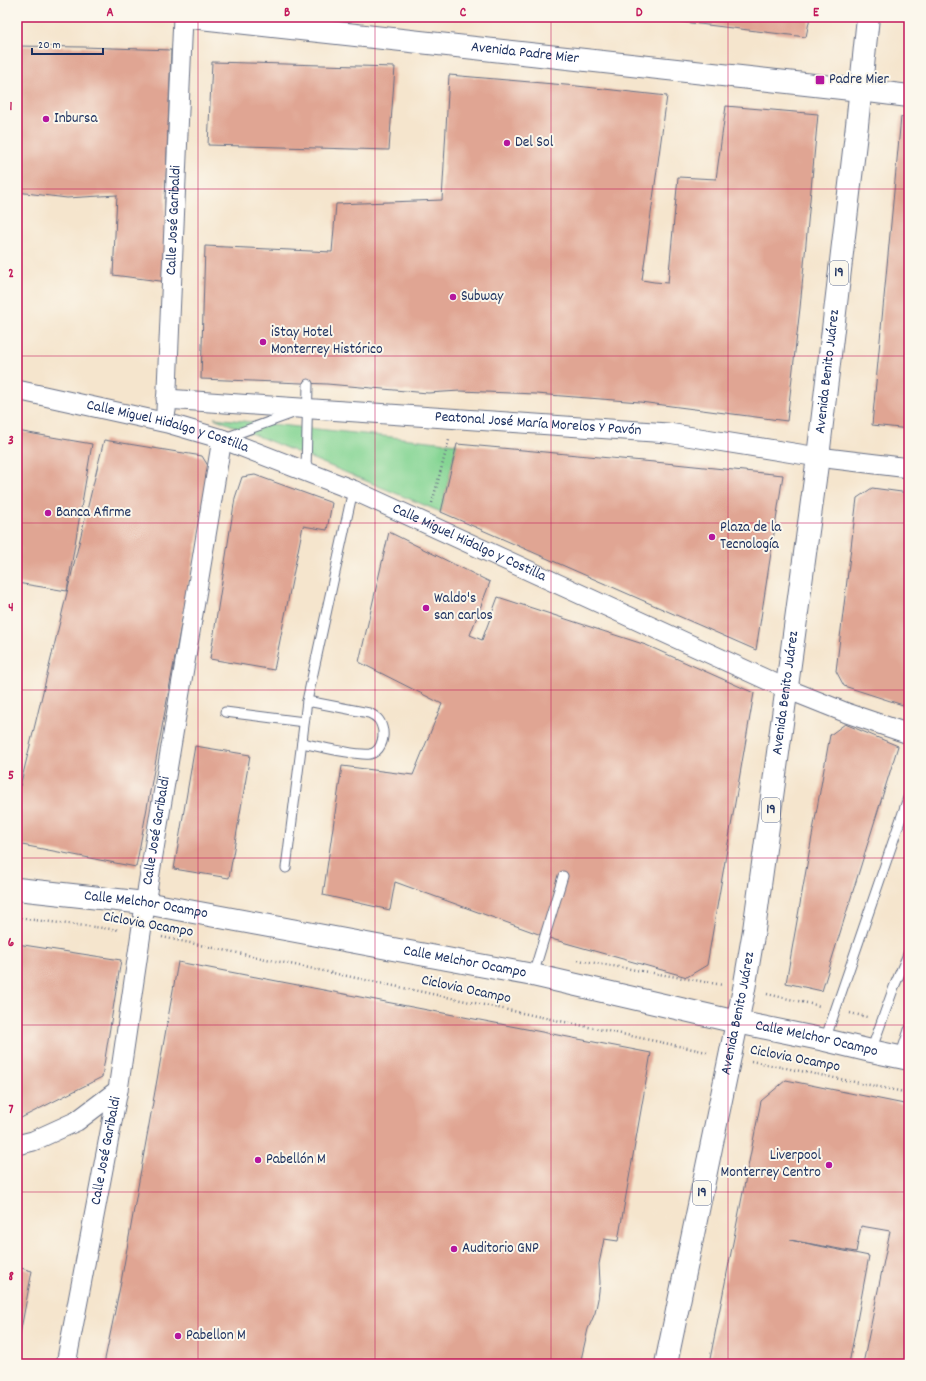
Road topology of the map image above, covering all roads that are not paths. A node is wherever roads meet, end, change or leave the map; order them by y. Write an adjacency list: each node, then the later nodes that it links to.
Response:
1 (183, 17): 8 (street, Calle José Garibaldi)
2 (191, 17): 4 (street, Avenida Padre Mier)
3 (868, 17): 4 (street, Avenida Benito Juárez / 19)
4 (860, 90): 5 (street, Avenida Padre Mier); 12 (street, Avenida Benito Juárez / 19)
5 (909, 96)
6 (308, 384): 9 (lane)
7 (17, 390): 10 (street, Calle Miguel Hidalgo y Costilla)
8 (166, 398): 9 (street, Peatonal José María Morelos Y Pavón); 10 (street, Calle José Garibaldi)
9 (308, 408): 11 (lane); 12 (street, Peatonal José María Morelos Y Pavón); 14 (lane)
10 (167, 423): 11 (street, Calle Miguel Hidalgo y Costilla)
11 (222, 439): 14 (street, Calle Miguel Hidalgo y Costilla); 26 (street, Calle José Garibaldi)
12 (818, 456): 13 (street, Peatonal José María Morelos Y Pavón); 16 (street, Avenida Benito Juárez / 19)
13 (909, 468)
14 (306, 472): 15 (street, Calle Miguel Hidalgo y Costilla)
15 (353, 490): 16 (street, Calle Miguel Hidalgo y Costilla); 17 (lane)
16 (787, 689): 20 (street, Calle Miguel Hidalgo y Costilla); 29 (street, Avenida Benito Juárez / 19)
17 (306, 701): 19 (lane); 21 (lane)
18 (225, 712): 19 (lane)
19 (304, 722): 21 (lane)
20 (909, 734)
21 (302, 743): 23 (lane)
22 (909, 795): 31 (lane)
23 (286, 868)
24 (563, 876): 28 (lane)
25 (17, 889): 26 (street, Calle Melchor Ocampo)
26 (145, 903): 28 (street, Calle Melchor Ocampo); 34 (street, Calle José Garibaldi)
27 (909, 952): 32 (lane)
28 (533, 975): 29 (street, Calle Melchor Ocampo)
29 (737, 1022): 31 (street, Calle Melchor Ocampo); 37 (street, Avenida Benito Juárez / 19)
30 (909, 1030): 33 (lane)
31 (825, 1040): 32 (street, Calle Melchor Ocampo)
32 (871, 1051): 33 (street, Calle Melchor Ocampo)
33 (904, 1058)
34 (118, 1090): 35 (street); 36 (street, Calle José Garibaldi)
35 (17, 1145)
36 (66, 1364)
37 (666, 1364)

